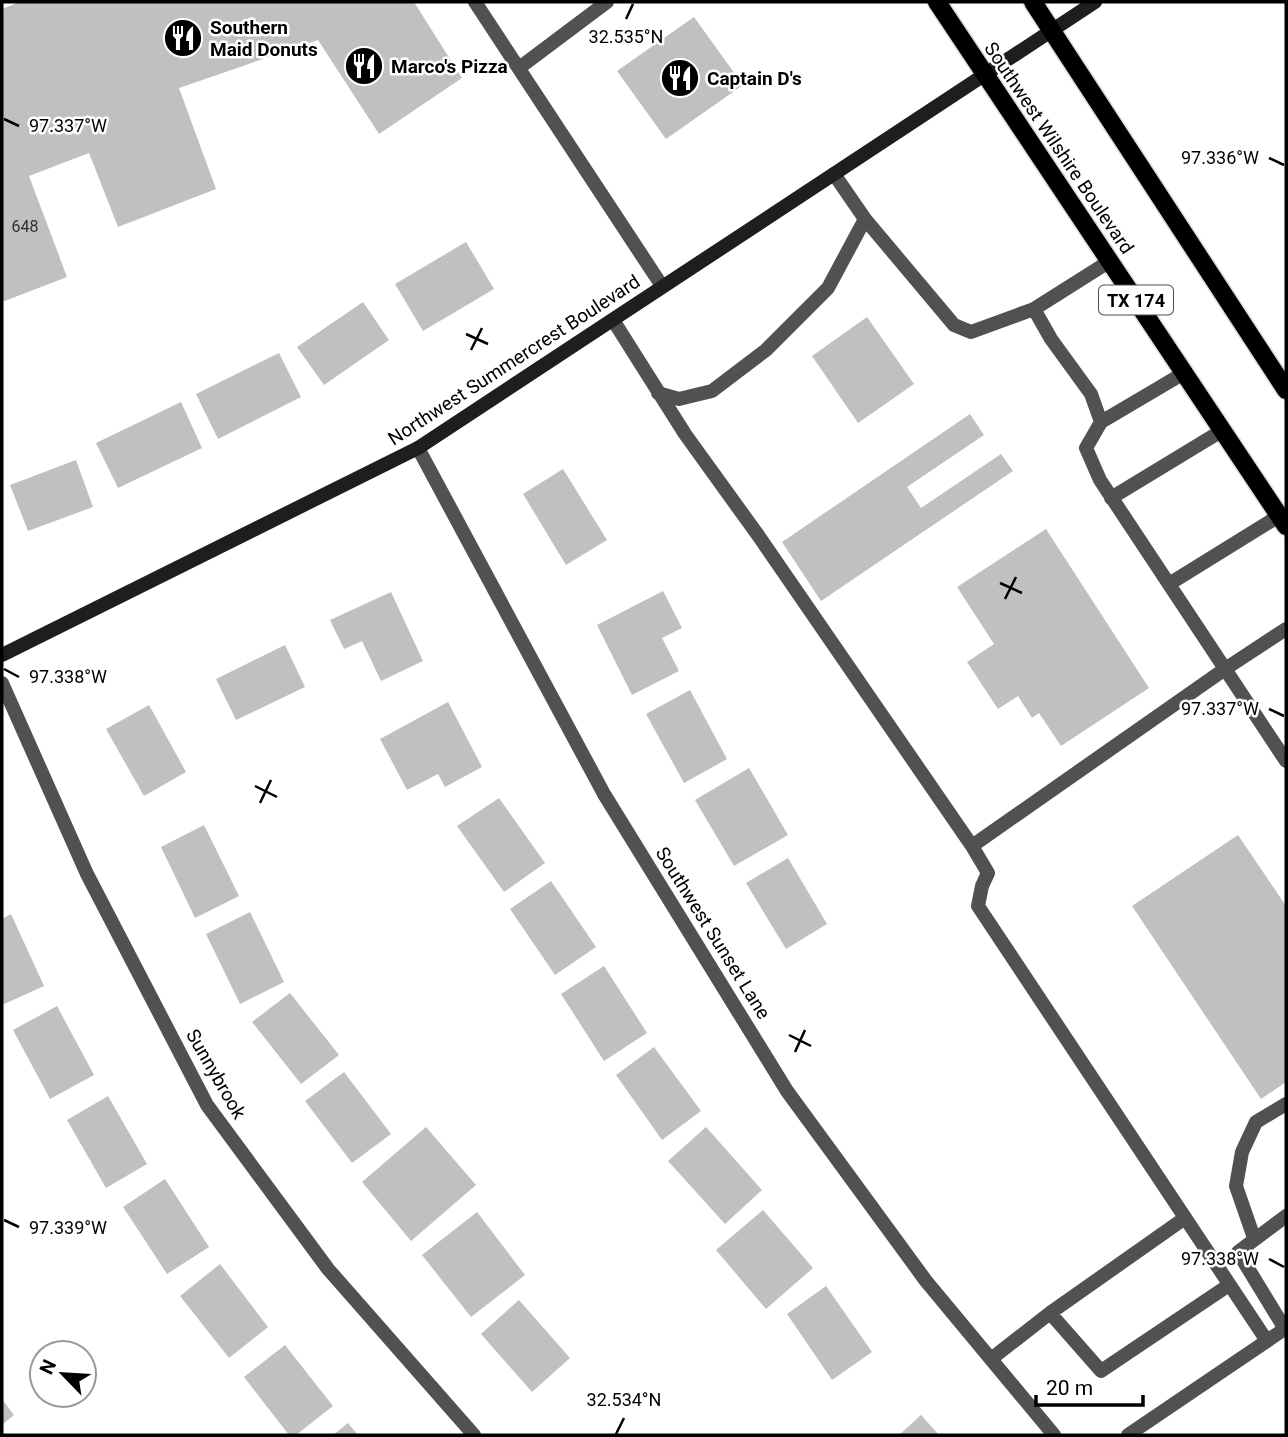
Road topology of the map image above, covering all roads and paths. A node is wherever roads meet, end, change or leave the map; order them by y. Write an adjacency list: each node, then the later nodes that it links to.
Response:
1 (475, 2): 7 (street)
2 (607, 2): 7 (street)
3 (937, 2): 8 (main road, Southwest Wilshire Boulevard / TX 174)
4 (1033, 2): 6 (main road)
5 (1095, 2): 6 (street, Northwest Summercrest Boulevard)
6 (1051, 30): 8 (street, Northwest Summercrest Boulevard); 16 (main road)
7 (519, 68): 12 (street)
8 (985, 74): 9 (street, Northwest Summercrest Boulevard); 11 (main road, Southwest Wilshire Boulevard / TX 174)
9 (834, 174): 10 (street); 12 (street, Northwest Summercrest Boulevard)
10 (865, 219): 13 (street); 17 (street)
11 (1110, 261): 13 (street); 15 (main road, Southwest Wilshire Boulevard / TX 174)
12 (662, 286): 14 (street, Northwest Summercrest Boulevard)
13 (1034, 309): 18 (street)
14 (613, 320): 17 (street); 20 (street, Northwest Summercrest Boulevard)
15 (1184, 373): 18 (street); 19 (main road, Southwest Wilshire Boulevard / TX 174)
16 (1286, 390)
17 (658, 393): 29 (street)
18 (1101, 422): 21 (street)
19 (1223, 430): 21 (street); 22 (main road, Southwest Wilshire Boulevard / TX 174)
20 (418, 448): 25 (street, Northwest Summercrest Boulevard); 38 (street, Southwest Sunset Lane)
21 (1111, 498): 23 (street)
22 (1283, 521): 23 (street)
23 (1169, 584): 26 (street)
24 (1286, 629): 26 (street)
25 (2, 655)
26 (1226, 668): 28 (street); 29 (street)
27 (2, 683): 39 (street, Sunnybrook)
28 (1286, 761)
29 (971, 846): 32 (street)
30 (1286, 1104): 33 (street)
31 (1286, 1216): 33 (street)
32 (1185, 1218): 34 (street); 35 (street)
33 (1254, 1238): 36 (street)
34 (1230, 1284): 35 (street); 37 (street)
35 (1050, 1313): 38 (street)
36 (1286, 1329): 37 (street)
37 (1267, 1341): 41 (street)
38 (991, 1359): 40 (street, Southwest Sunset Lane)
39 (474, 1435)
40 (1054, 1435)
41 (1128, 1435)

